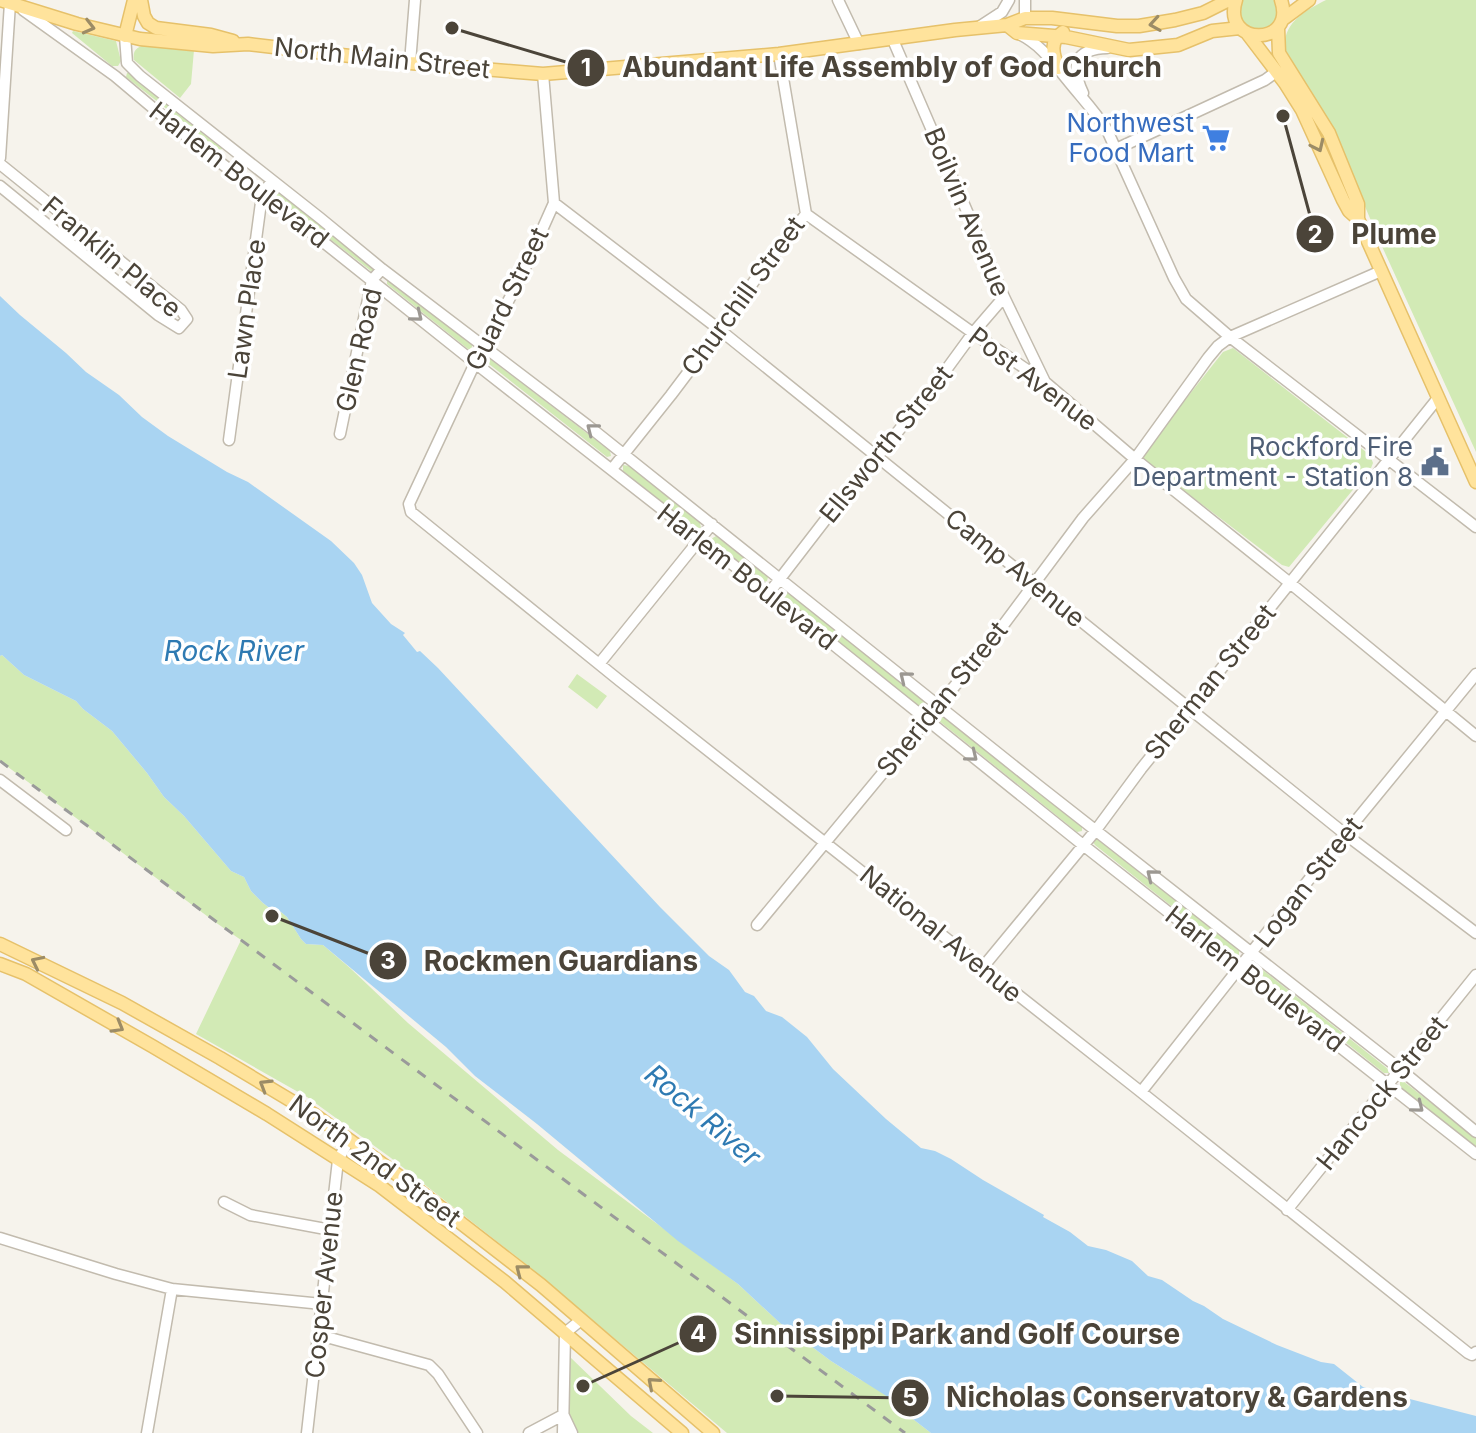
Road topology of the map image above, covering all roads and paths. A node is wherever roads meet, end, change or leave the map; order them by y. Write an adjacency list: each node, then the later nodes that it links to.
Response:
1 (134, 0): 18 (main road)
2 (141, 0): 21 (main road)
3 (415, 0): 26 (street)
4 (838, 0): 22 (street)
5 (1009, 0): 15 (street)
6 (1025, 0): 12 (street)
7 (1229, 0): 14 (main road, North Main Street, one-way to 14)
8 (1236, 0): 17 (main road)
9 (1281, 0): 13 (main road)
10 (1309, 0): 13 (main road)
11 (8, 3): 18 (main road, North Main Street, one-way to 18); 30 (street, Harlem Boulevard); 33 (street, Franklin Place)
12 (1025, 18): 14 (main road, North Main Street); 16 (main road, North Main Street)
13 (1280, 24): 17 (main road, North Main Street); 39 (main road)
14 (1117, 26): 19 (main road)
15 (976, 28): 16 (main road, North Main Street); 20 (main road, North Main Street)
16 (1012, 29): 19 (main road, North Main Street); 27 (street)
17 (1244, 30): 23 (main road, North Main Street); 28 (main road)
18 (125, 36): 21 (main road, North Main Street); 25 (street)
19 (1057, 36): 23 (main road, North Main Street); 27 (main road)
20 (893, 40): 22 (main road, North Main Street); 43 (street, Boilvin Avenue)
21 (248, 44): 26 (main road, North Main Street)
22 (859, 44): 24 (main road, North Main Street)
23 (1112, 47): 31 (street)
24 (779, 54): 29 (main road, North Main Street); 38 (street, Churchill Street)
25 (127, 63): 30 (street); 34 (street, Harlem Boulevard)
26 (410, 63): 29 (main road, North Main Street)
27 (1058, 68): 31 (street)
28 (1276, 72): 32 (street); 39 (main road, one-way to 39)
29 (543, 74): 37 (street, Guard Street)
30 (115, 76): 36 (street, Harlem Boulevard)
31 (1089, 105): 32 (street)
32 (1116, 149): 46 (street)
33 (0, 161): 35 (street, Franklin Place)
34 (272, 181): 36 (street, Lawn Place); 40 (street, Harlem Boulevard)
35 (0, 186)
36 (262, 195): 42 (street, Harlem Boulevard); 52 (street, Lawn Place)
37 (554, 203): 44 (street, Camp Avenue); 47 (street, Guard Street)
38 (806, 214): 44 (street, Churchill Street); 45 (street, Post Avenue)
39 (1358, 219): 41 (main road)
40 (382, 269): 42 (street, Glen Road); 47 (street, Harlem Boulevard)
41 (1381, 271): 46 (street, Sheridan Street); 50 (main road)
42 (372, 280): 48 (street, Harlem Boulevard, one-way to 48); 51 (street, Glen Road)
43 (1004, 297): 45 (street, Ellsworth Street); 49 (street, Boilvin Avenue)
44 (720, 330): 53 (street, Churchill Street); 54 (street, Camp Avenue)
45 (973, 333): 49 (street, Post Avenue); 54 (street, Ellsworth Street)
46 (1230, 337): 55 (street); 56 (street, Sheridan Street)
47 (485, 347): 48 (street, Guard Street); 53 (street, Harlem Boulevard, one-way to 47)
48 (475, 363): 57 (street, Harlem Boulevard); 59 (street, Guard Street)
49 (1045, 382): 56 (street, Post Avenue)
50 (1438, 398): 55 (street, Sherman Street); 58 (main road)
51 (340, 434)
52 (229, 440)
53 (624, 454): 57 (street, Churchill Street); 60 (street, Harlem Boulevard)
54 (876, 457): 63 (street, Ellsworth Street); 64 (street, Camp Avenue)
55 (1388, 458): 61 (street); 65 (street, Sherman Street)
56 (1135, 459): 64 (street, Sheridan Street); 65 (street, Post Avenue)
57 (612, 469): 62 (street, Harlem Boulevard)
58 (1476, 482)
59 (411, 512): 67 (street, National Avenue)
60 (712, 524): 62 (street); 63 (street, Harlem Boulevard)
61 (1476, 527)
62 (700, 540): 66 (street, Harlem Boulevard); 67 (street)
63 (780, 578): 66 (street, Ellsworth Street); 69 (street, Harlem Boulevard, one-way to 63)
64 (1034, 583): 69 (street, Sheridan Street); 70 (street, Camp Avenue)
65 (1290, 583): 70 (street, Sherman Street); 71 (street, Post Avenue)
66 (769, 593): 72 (street, Harlem Boulevard)
67 (599, 664): 78 (street, National Avenue)
68 (1476, 674): 71 (street, Logan Street)
69 (939, 705): 72 (street, Sheridan Street); 76 (street, Harlem Boulevard)
70 (1189, 709): 76 (street, Sherman Street); 77 (street, Camp Avenue)
71 (1445, 712): 73 (street, Post Avenue); 77 (street, Logan Street)
72 (926, 720): 78 (street, Sheridan Street); 79 (street, Harlem Boulevard, one-way to 79)
73 (1476, 736)
74 (0, 780): 75 (street)
75 (66, 830)
76 (1096, 830): 79 (street, Sherman Street); 83 (street, Harlem Boulevard, one-way to 76)
77 (1345, 834): 81 (street, Camp Avenue); 83 (street, Logan Street)
78 (825, 842): 80 (street, Sheridan Street); 85 (street, National Avenue)
79 (1083, 845): 85 (street, Sherman Street); 86 (street, Harlem Boulevard)
80 (757, 925)
81 (1476, 933)
82 (0, 944): 92 (main road, North 2nd Street, one-way to 82)
83 (1252, 952): 86 (street, Logan Street); 88 (street, Harlem Boulevard)
84 (0, 964): 94 (main road, North 2nd Street, one-way to 94)
85 (983, 967): 90 (street, National Avenue)
86 (1239, 968): 89 (street, Harlem Boulevard); 90 (street, Logan Street)
87 (1476, 975): 88 (street, Hancock Street)
88 (1401, 1070): 89 (street, Hancock Street); 91 (street, Harlem Boulevard)
89 (1390, 1085): 93 (street, Harlem Boulevard, one-way to 93); 96 (street, Hancock Street)
90 (1141, 1092): 96 (street, National Avenue)
91 (1476, 1132)
92 (349, 1140): 94 (street, Cosper Avenue); 101 (main road, North 2nd Street, one-way to 92)
93 (1476, 1154)
94 (338, 1160): 97 (street, Cosper Avenue); 102 (main road, North 2nd Street)
95 (224, 1202): 97 (street)
96 (1287, 1210): 104 (street, National Avenue)
97 (331, 1230): 100 (street, Cosper Avenue)
98 (0, 1238): 99 (street)
99 (172, 1289): 100 (street); 106 (street)
100 (322, 1304): 103 (street, Cosper Avenue)
101 (581, 1320): 102 (street); 113 (main road, North 2nd Street, one-way to 101)
102 (565, 1333): 105 (street); 112 (main road, North 2nd Street)
103 (319, 1335): 107 (street, Cosper Avenue); 108 (street)
104 (1474, 1354)
105 (563, 1415): 109 (street); 110 (street); 111 (street)
106 (147, 1433)
107 (307, 1433)
108 (477, 1433)
109 (529, 1433)
110 (563, 1433)
111 (572, 1433)
112 (682, 1433)
113 (713, 1433)

